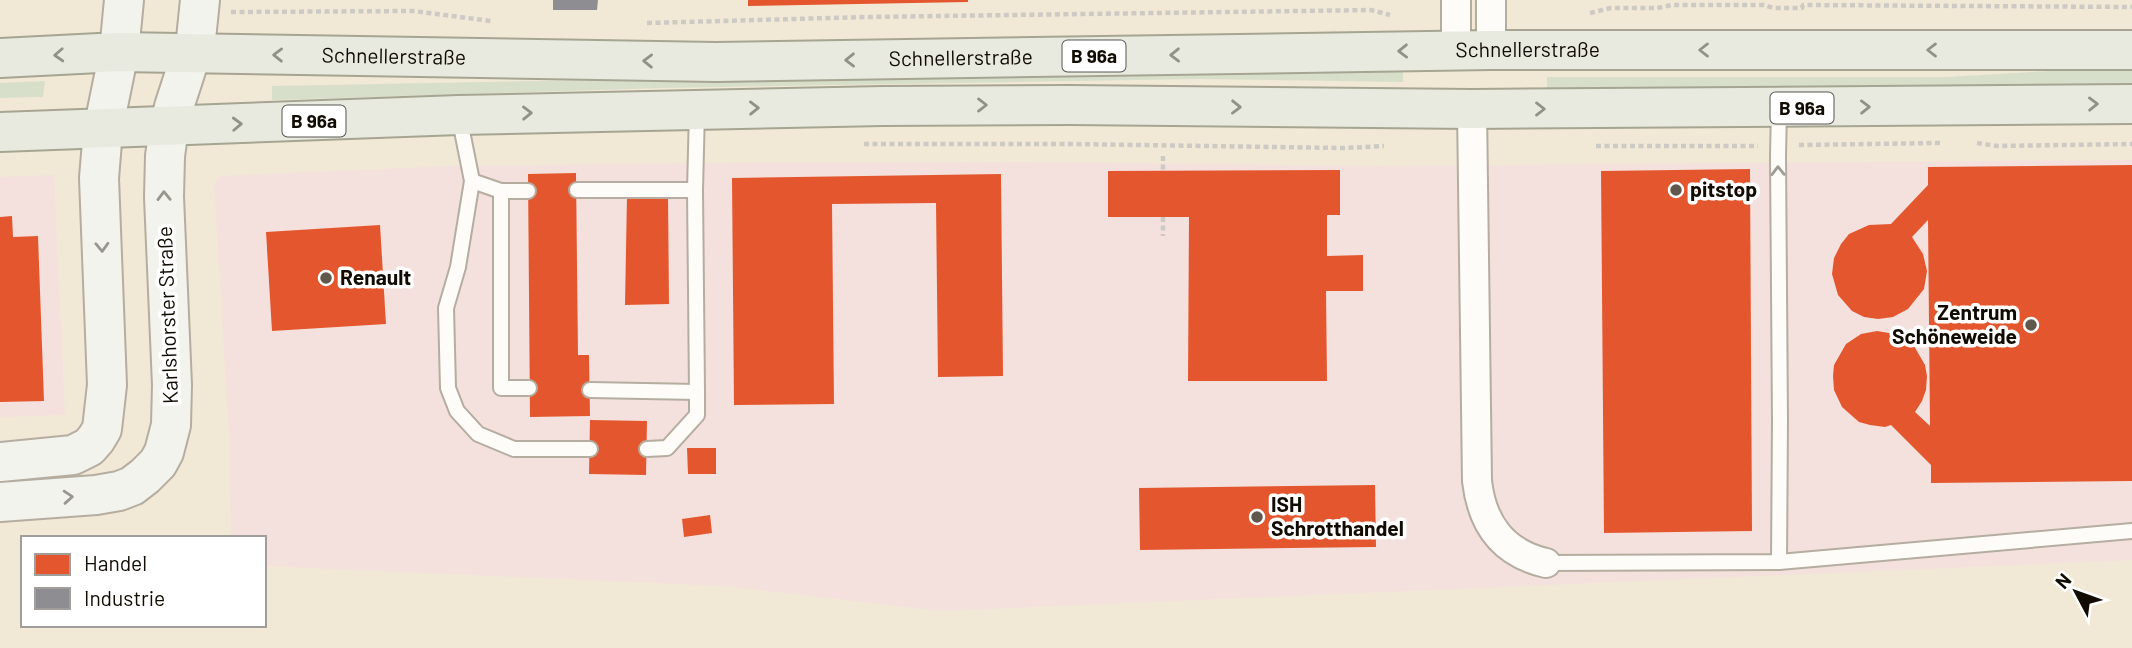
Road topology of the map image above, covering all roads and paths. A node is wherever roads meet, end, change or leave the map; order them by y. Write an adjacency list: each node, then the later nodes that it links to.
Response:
1 (124, 0): 13 (main road)
2 (1456, 0): 11 (street)
3 (1491, 0): 11 (street)
4 (1961, 3): 6 (path); 8 (path)
5 (200, 7): 9 (path); 14 (main road, Karlshorster Straße)
6 (2132, 7)
7 (1371, 10): 10 (path)
8 (1580, 16)
9 (501, 22)
10 (643, 23)
11 (1474, 50): 12 (main road, Schnellerstraße / B 96a, one-way to 11); 14 (main road, Schnellerstraße / B 96a, one-way to 14); 19 (main road)
12 (2132, 50)
13 (119, 52): 14 (main road, Schnellerstraße / B 96a); 15 (main road, Schnellerstraße / B 96a, one-way to 15); 22 (main road)
14 (191, 53): 21 (main road, Karlshorster Straße)
15 (0, 58)
16 (2132, 104): 17 (main road, B 96a, one-way to 16)
17 (1779, 108): 19 (main road, B 96a, one-way to 17); 30 (lane)
18 (697, 109): 19 (main road, B 96a, one-way to 19); 20 (main road, B 96a, one-way to 18); 35 (lane)
19 (1472, 109): 49 (street)
20 (459, 115): 21 (main road, B 96a, one-way to 20); 33 (lane)
21 (169, 127): 22 (main road, B 96a); 46 (main road, Karlshorster Straße, one-way to 21)
22 (103, 130): 23 (main road, B 96a); 45 (main road, one-way to 45)
23 (0, 132)
24 (1954, 143): 30 (path)
25 (1967, 143): 27 (path)
26 (858, 144): 28 (path)
27 (2132, 144)
28 (1397, 145)
29 (1583, 145): 30 (path)
30 (1778, 145): 48 (lane, one-way to 30)
31 (1163, 156): 32 (path)
32 (1163, 170)
33 (472, 181): 36 (lane); 43 (lane)
34 (577, 190): 35 (lane)
35 (695, 190): 42 (lane)
36 (501, 191): 37 (lane); 40 (lane)
37 (528, 191)
38 (1163, 217): 39 (path)
39 (1163, 236)
40 (529, 388)
41 (590, 390): 42 (lane)
42 (697, 392): 44 (lane)
43 (590, 449)
44 (647, 449)
45 (0, 462)
46 (0, 502)
47 (2132, 531): 48 (lane)
48 (1779, 562): 49 (lane)
49 (1546, 563)

